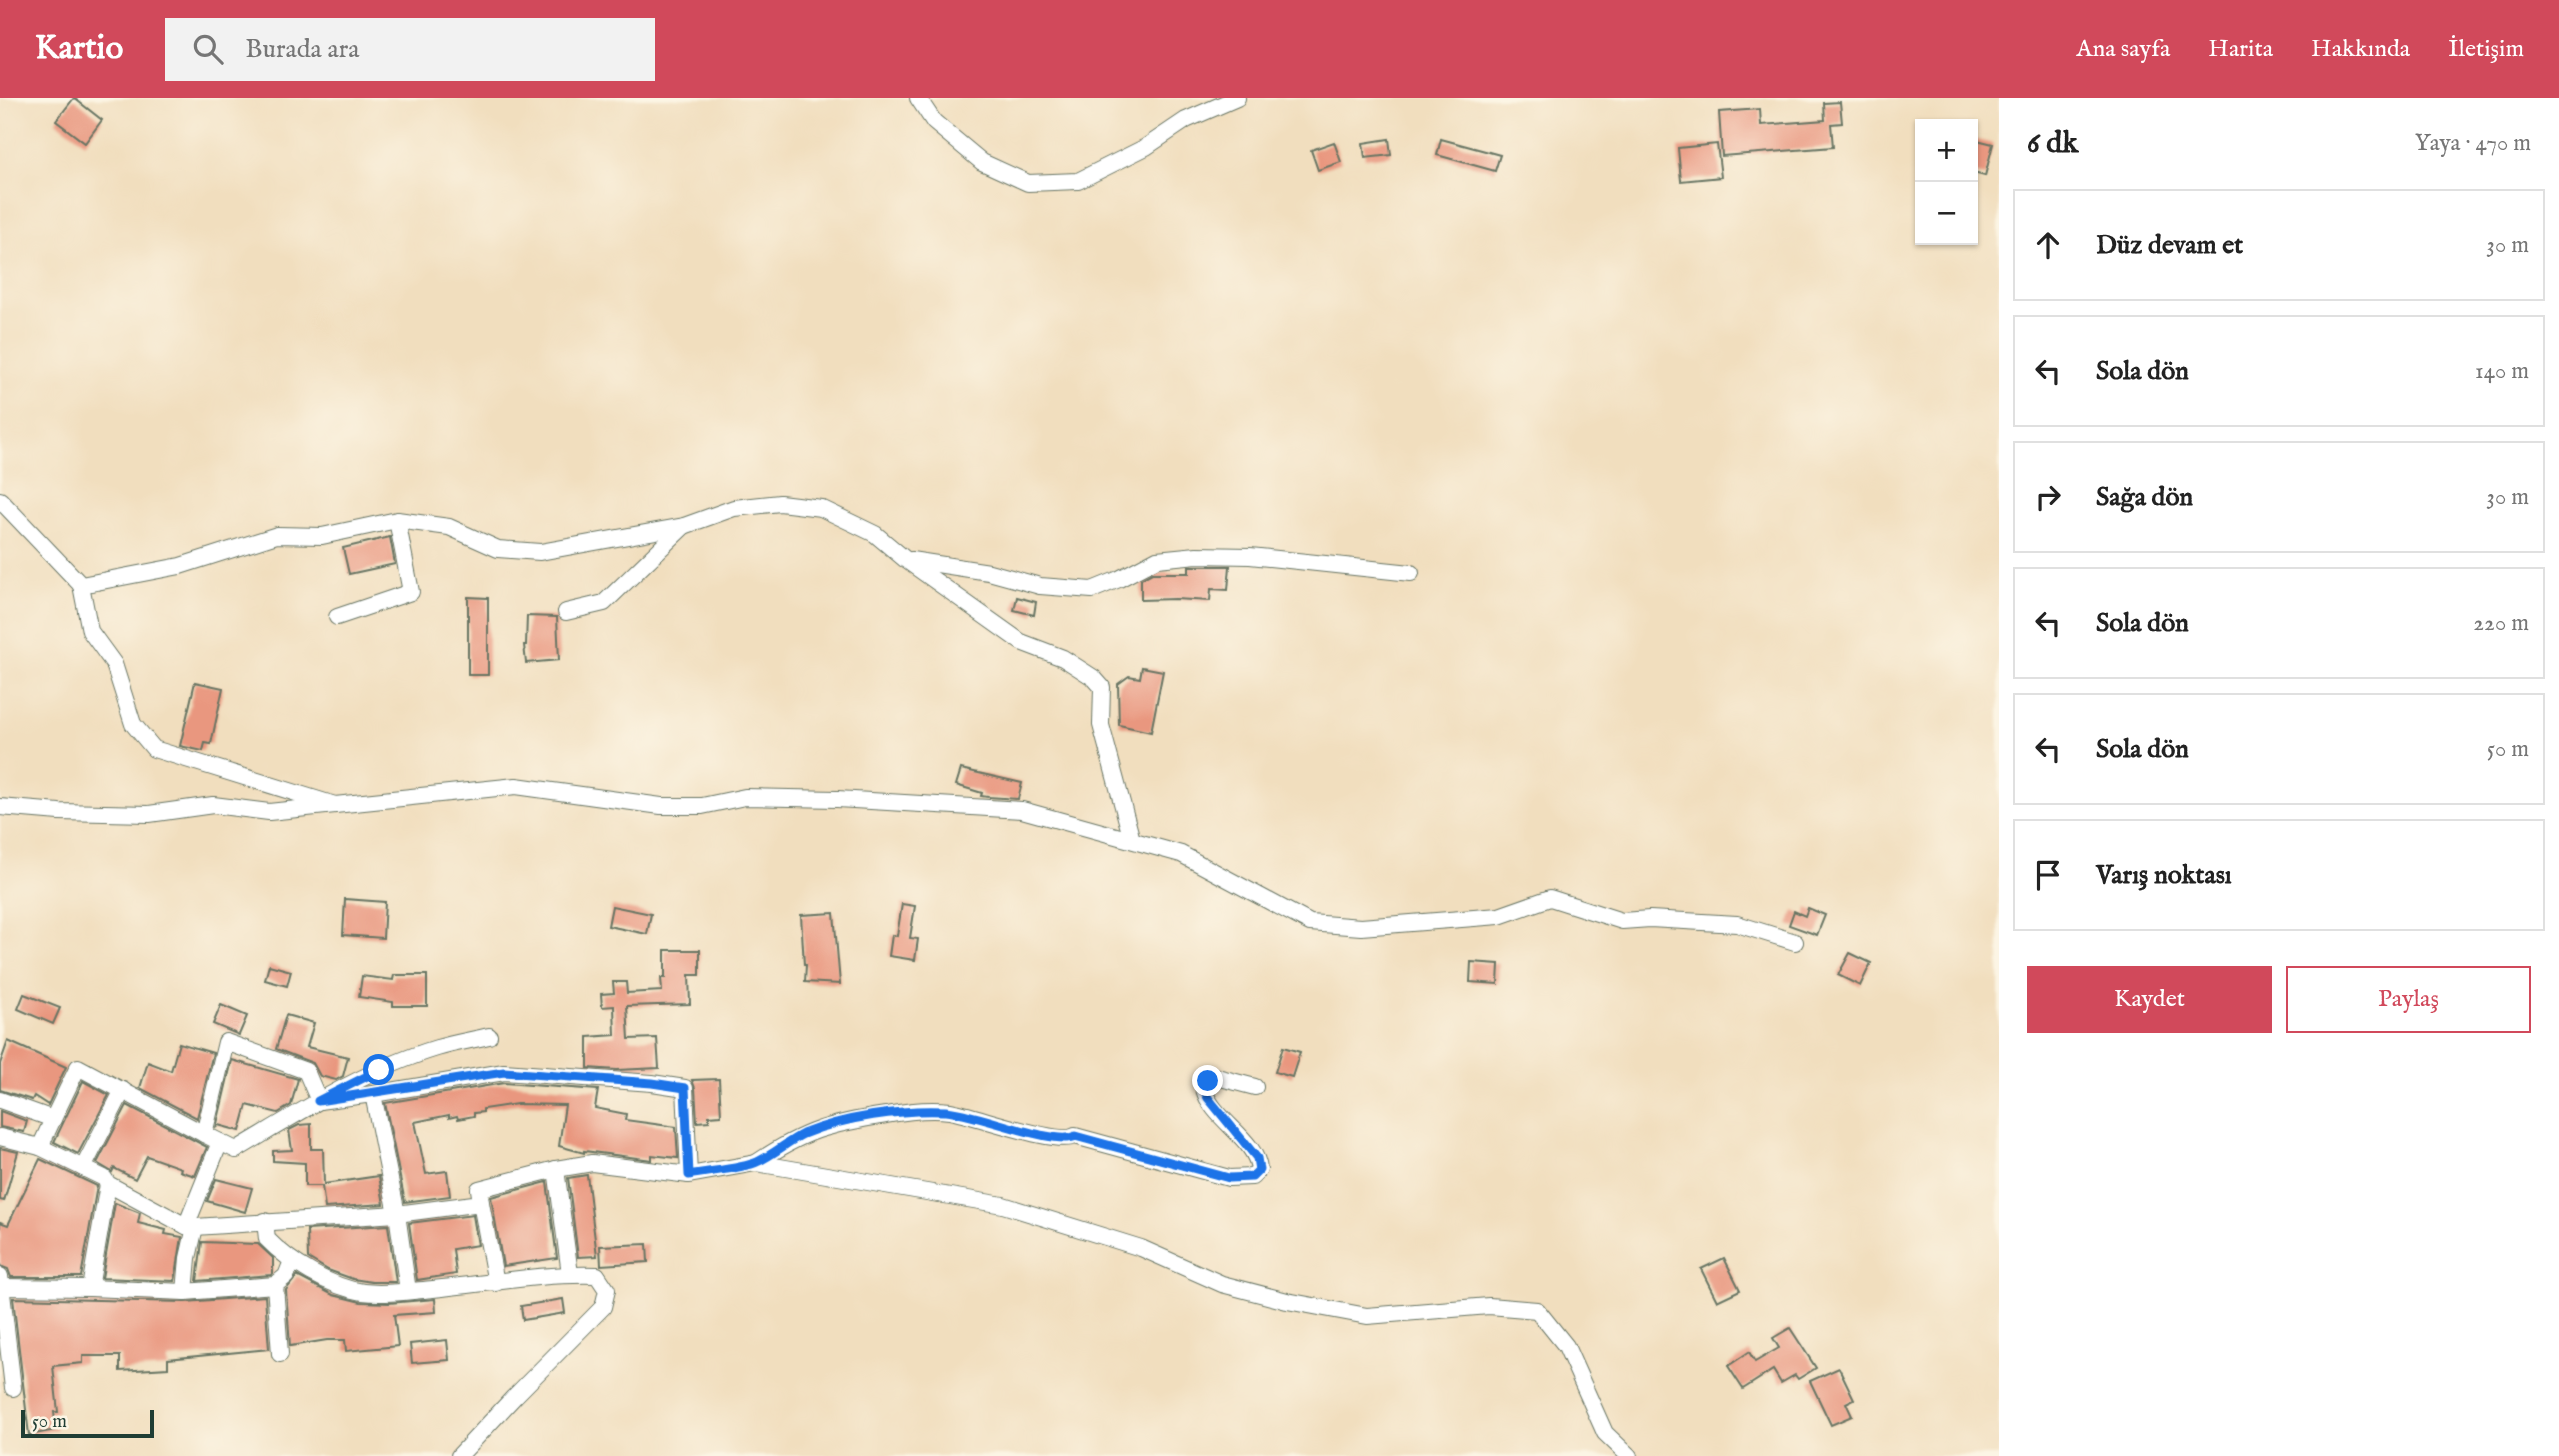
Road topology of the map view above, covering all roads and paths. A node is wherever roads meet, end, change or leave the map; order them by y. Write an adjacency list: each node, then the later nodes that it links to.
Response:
1 (918, 98): 2 (street)
2 (1237, 98)
3 (0, 500): 8 (street)
4 (397, 520): 5 (street); 8 (street); 10 (street)
5 (684, 526): 6 (street); 9 (street)
6 (906, 560): 7 (street); 13 (street)
7 (1411, 573)
8 (81, 585): 11 (street)
9 (566, 612)
10 (337, 617)
11 (335, 805): 12 (street); 13 (street)
12 (0, 807)
13 (1132, 840): 14 (street)
14 (1796, 942)
15 (489, 1036): 20 (street)
16 (1255, 1087): 26 (street)
17 (123, 1090): 21 (street); 22 (street); 27 (street)
18 (373, 1094): 20 (street); 29 (street); 32 (street)
19 (0, 1100): 21 (street)
20 (318, 1101): 22 (street); 24 (street)
21 (53, 1119): 25 (street)
22 (204, 1134): 24 (street)
23 (0, 1137): 25 (street)
24 (220, 1142): 34 (street)
25 (40, 1147): 27 (street)
26 (756, 1163): 29 (street); 46 (street)
27 (83, 1168): 30 (street)
28 (556, 1168): 29 (street); 31 (street); 36 (street)
29 (689, 1175)
30 (108, 1184): 34 (street); 40 (street)
31 (481, 1203): 32 (street); 38 (street)
32 (397, 1214): 33 (street); 42 (street)
33 (265, 1221): 34 (street); 35 (street)
34 (191, 1226): 41 (street)
35 (292, 1261): 39 (street); 42 (street)
36 (569, 1274): 38 (street); 45 (street)
37 (1, 1283): 40 (street); 44 (street)
38 (496, 1283): 42 (street)
39 (275, 1285): 41 (street); 43 (street)
40 (90, 1288): 41 (street)
41 (185, 1292)
42 (408, 1292)
43 (280, 1354)
44 (13, 1388)
45 (459, 1456)
46 (1629, 1456)

